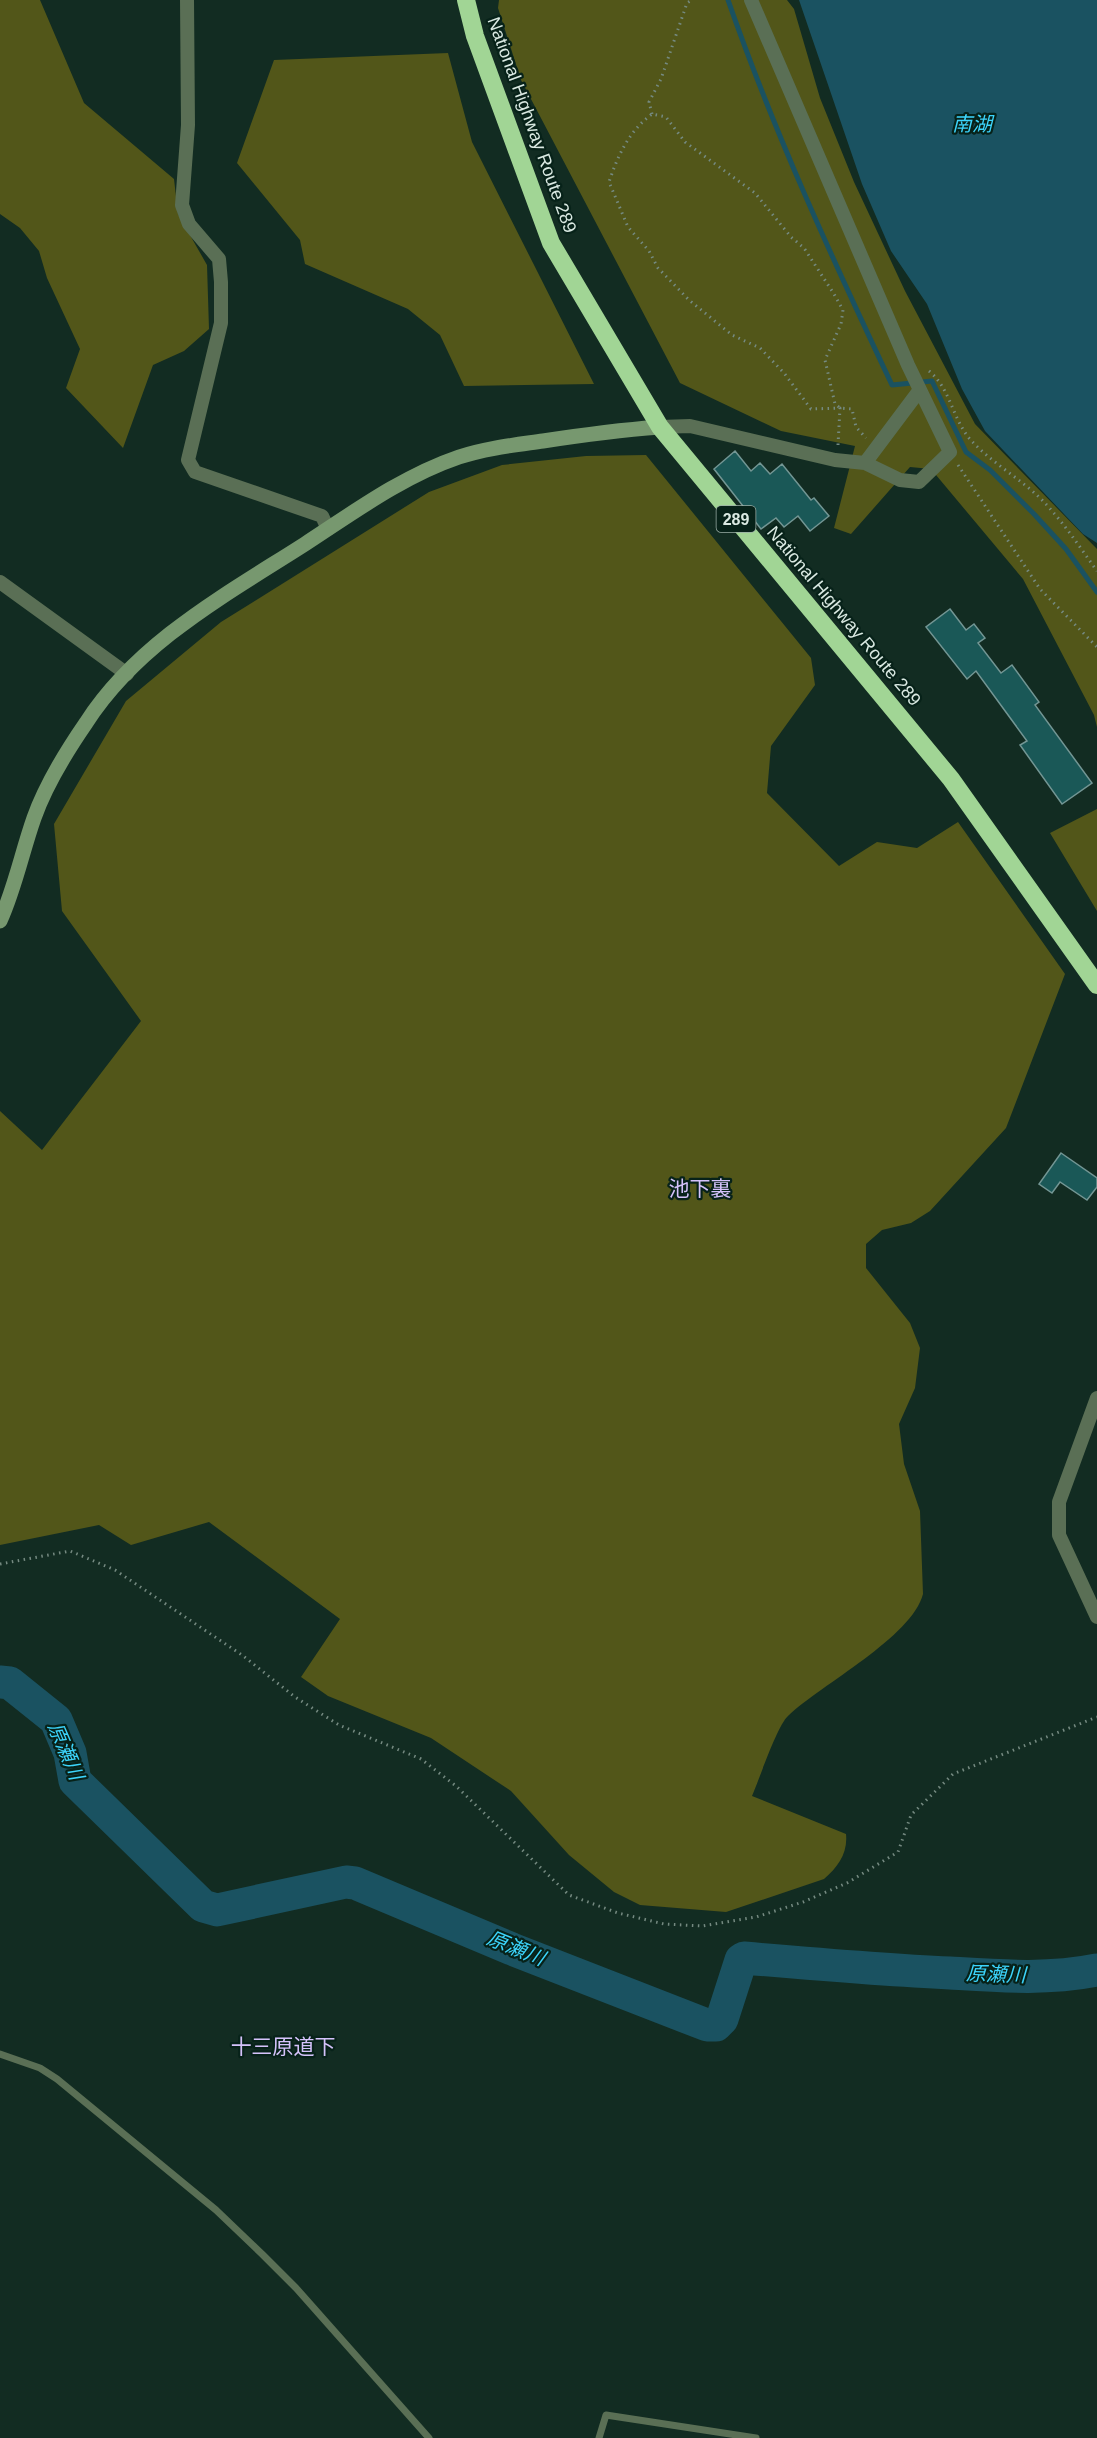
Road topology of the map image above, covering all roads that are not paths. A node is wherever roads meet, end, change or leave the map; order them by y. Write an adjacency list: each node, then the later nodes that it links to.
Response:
1 (187, 0): 7 (street)
2 (466, 0): 5 (highway, National Highway Route 289 / 289)
3 (751, 0): 4 (street)
4 (919, 391): 6 (street); 6 (street)
5 (660, 427): 6 (street); 7 (street); 11 (highway, National Highway Route 289 / 289)
6 (865, 463)
7 (328, 529): 9 (street)
8 (0, 582): 9 (street)
9 (127, 674): 10 (street)
10 (0, 921)
11 (1097, 985)
12 (1097, 1398): 13 (street)
13 (1097, 1617)
14 (0, 2054): 15 (lane)
15 (429, 2438)
16 (599, 2438): 17 (lane)
17 (756, 2438)

